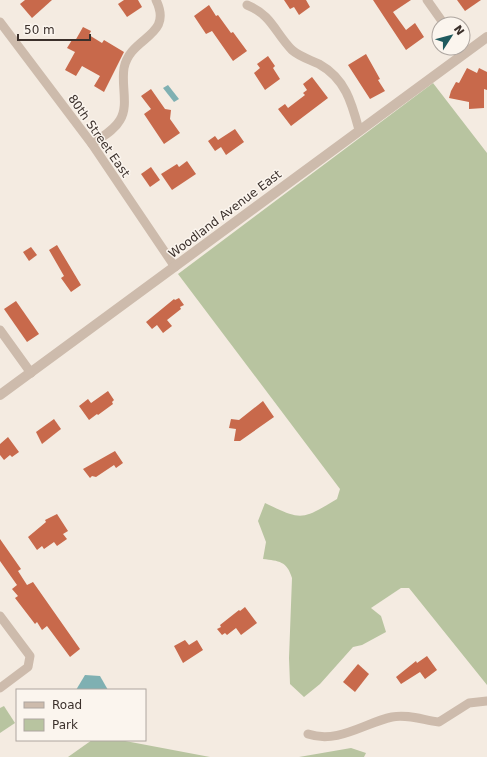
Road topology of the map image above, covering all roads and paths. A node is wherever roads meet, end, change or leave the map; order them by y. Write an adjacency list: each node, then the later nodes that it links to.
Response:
1 (156, 0): 10 (street)
2 (428, 0): 4 (street)
3 (247, 5): 9 (street)
4 (439, 16)
5 (0, 22): 10 (street, 80th Street East)
6 (487, 37): 7 (street, Woodland Avenue East)
7 (471, 46)
8 (456, 56): 9 (street, Woodland Avenue East)
9 (359, 130): 11 (street, Woodland Avenue East)
10 (92, 144): 11 (street, 80th Street East)
11 (175, 267): 13 (street, Woodland Avenue East)
12 (0, 330): 13 (street)
13 (31, 373): 14 (street, Woodland Avenue East)
14 (0, 395)
15 (0, 616): 16 (street)
16 (0, 688)
17 (487, 701): 18 (street)
18 (308, 734)

